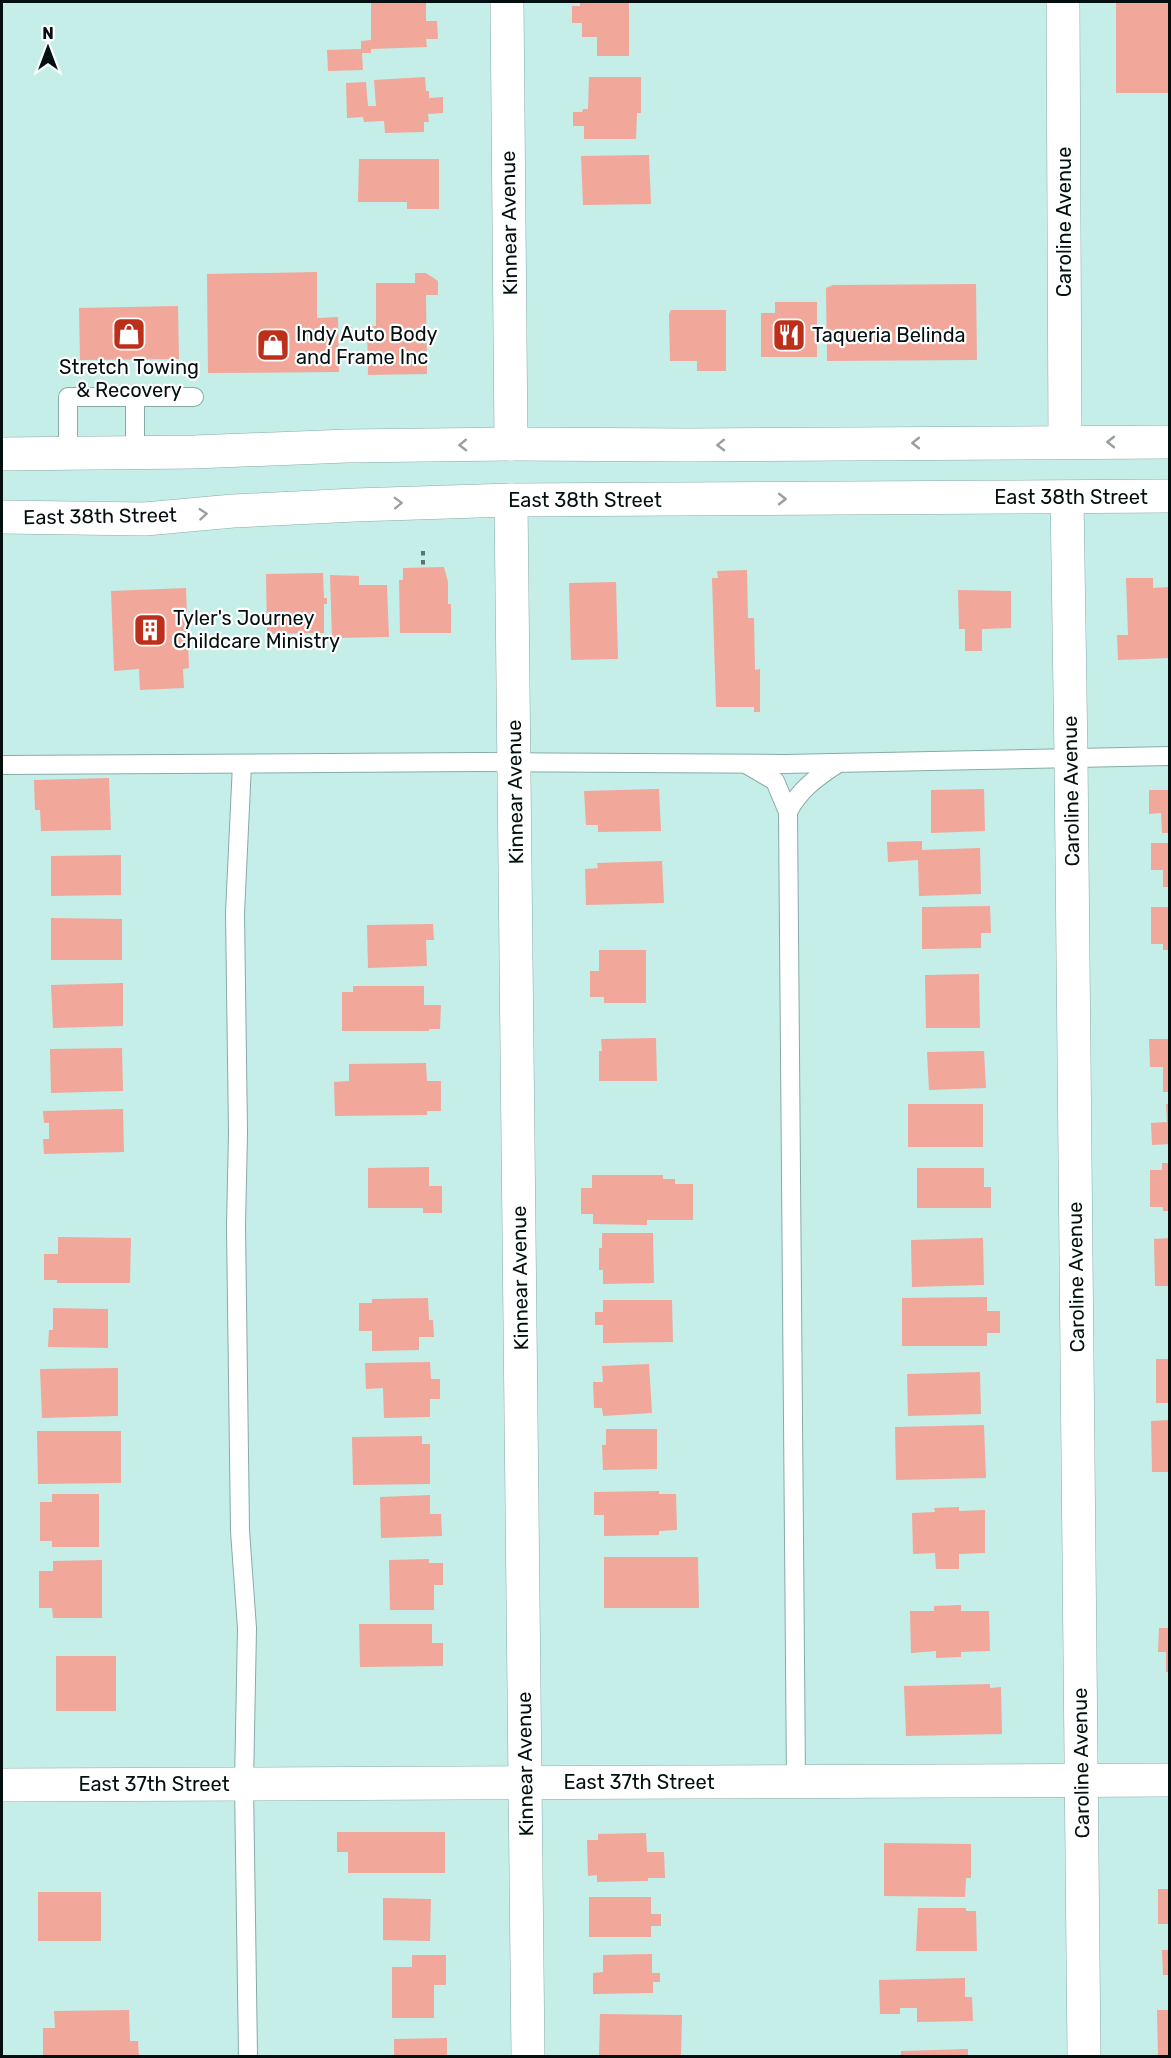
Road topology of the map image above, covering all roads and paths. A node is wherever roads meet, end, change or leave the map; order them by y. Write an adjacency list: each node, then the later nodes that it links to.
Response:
1 (507, 2): 7 (street, Kinnear Avenue)
2 (1064, 2): 5 (street, Caroline Avenue)
3 (135, 397): 4 (lane); 8 (lane); 10 (lane)
4 (194, 397)
5 (1065, 442): 6 (street, one-way to 5); 7 (street, one-way to 7)
6 (1170, 442)
7 (511, 444): 8 (street, one-way to 8)
8 (135, 453): 10 (street)
9 (2, 454): 10 (street)
10 (68, 454)
11 (1170, 496): 12 (street, East 38th Street)
12 (1067, 497): 13 (street, East 38th Street, one-way to 12); 18 (street, Caroline Avenue)
13 (511, 500): 14 (street, East 38th Street, one-way to 13); 19 (street, Kinnear Avenue)
14 (2, 517)
15 (423, 550): 16 (path)
16 (423, 568)
17 (1170, 756): 18 (lane)
18 (1071, 757): 22 (lane); 25 (street, Caroline Avenue)
19 (514, 762): 20 (lane); 21 (lane); 28 (street, Kinnear Avenue)
20 (243, 764): 23 (lane); 29 (lane)
21 (745, 764): 22 (lane); 24 (lane)
22 (837, 764): 24 (lane)
23 (2, 765)
24 (788, 812): 27 (lane)
25 (1080, 1780): 26 (street, East 37th Street); 27 (street, East 37th Street); 33 (street, Caroline Avenue)
26 (1170, 1780)
27 (796, 1782): 28 (street, East 37th Street)
28 (525, 1783): 29 (street, East 37th Street); 32 (street, Kinnear Avenue)
29 (244, 1784): 30 (street, East 37th Street); 31 (lane)
30 (2, 1785)
31 (248, 2056)
32 (528, 2056)
33 (1084, 2056)

